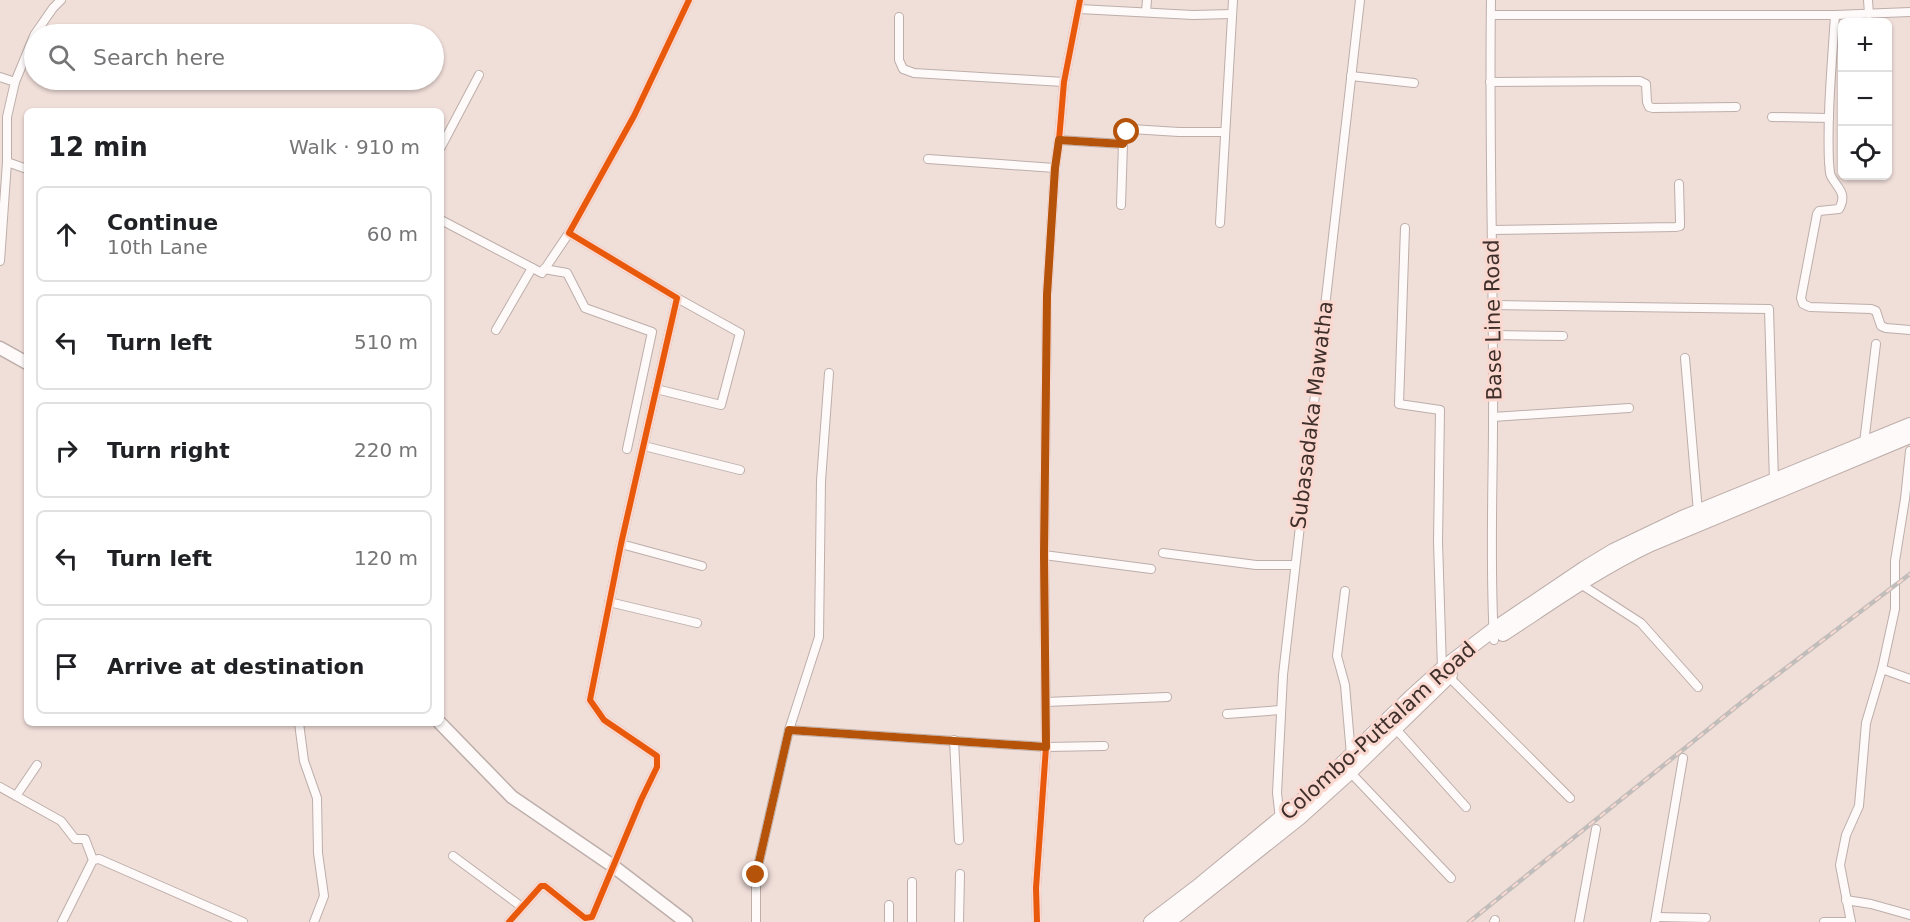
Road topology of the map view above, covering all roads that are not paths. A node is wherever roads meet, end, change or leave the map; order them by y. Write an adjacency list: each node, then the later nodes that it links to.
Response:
1 (61, 0): 16 (street)
2 (689, 0): 42 (street)
3 (1147, 0): 9 (street)
4 (1233, 0): 11 (street)
5 (1360, 0): 19 (street, Subasadaka Mawatha)
6 (1491, 0): 13 (street, Base Line Road)
7 (1868, 0): 12 (street)
8 (1079, 4): 9 (street); 22 (street)
9 (1146, 12): 11 (street)
10 (1910, 12): 12 (street)
11 (1232, 14): 28 (street)
12 (1869, 14): 14 (street)
13 (1491, 15): 14 (street); 23 (street, Base Line Road)
14 (1835, 15): 27 (street)
15 (899, 17): 22 (street)
16 (42, 24)
17 (24, 61): 21 (street)
18 (479, 75): 30 (street)
19 (1351, 76): 24 (street); 72 (street, Subasadaka Mawatha)
20 (0, 77): 21 (street)
21 (15, 82): 33 (street)
22 (1064, 82): 29 (street)
23 (1490, 82): 25 (street); 41 (street, Base Line Road)
24 (1414, 83)
25 (1736, 107)
26 (1772, 117): 27 (street)
27 (1829, 118): 49 (street)
28 (1225, 132): 31 (street); 39 (street)
29 (1059, 140): 31 (street); 35 (street)
30 (444, 141)
31 (1123, 144): 37 (street)
32 (928, 159): 35 (street)
33 (7, 162): 34 (street); 43 (street)
34 (24, 168)
35 (1055, 168): 71 (street)
36 (1679, 184): 41 (street)
37 (1120, 205)
38 (444, 222): 44 (street)
39 (1220, 224)
40 (1405, 228): 81 (street)
41 (1492, 230): 47 (street, Base Line Road)
42 (569, 233): 45 (street); 46 (street)
43 (0, 261)
44 (532, 268): 45 (street); 48 (street)
45 (544, 270): 64 (street)
46 (677, 298): 57 (street); 57 (street)
47 (1493, 305): 50 (street, Base Line Road); 67 (street)
48 (496, 330)
49 (1910, 330)
50 (1493, 335): 51 (street); 59 (street, Base Line Road)
51 (1563, 336)
52 (1876, 344): 62 (street)
53 (0, 348): 55 (main road)
54 (1685, 358): 68 (street)
55 (24, 361)
56 (829, 373): 91 (street)
57 (656, 389): 63 (street)
58 (1629, 408): 59 (street)
59 (1493, 417): 79 (street, Base Line Road)
60 (1910, 426): 62 (highway, Colombo-Puttalam Road)
61 (1910, 436): 75 (highway, Colombo-Puttalam Road)
62 (1864, 443): 67 (highway, Colombo-Puttalam Road)
63 (644, 446): 66 (street); 69 (street)
64 (627, 449)
65 (1910, 451): 80 (street)
66 (740, 470)
67 (1774, 482): 68 (highway, Colombo-Puttalam Road)
68 (1698, 512): 79 (highway, Colombo-Puttalam Road)
69 (621, 544): 73 (street); 77 (street)
70 (1163, 553): 72 (street)
71 (1044, 555): 74 (street); 85 (street)
72 (1295, 565): 86 (street, Subasadaka Mawatha)
73 (702, 566)
74 (1151, 569)
75 (1580, 583): 79 (highway, Colombo-Puttalam Road); 83 (street)
76 (1345, 591): 97 (street)
77 (609, 602): 78 (street); 107 (street)
78 (697, 623)
79 (1494, 635): 81 (highway, Colombo-Puttalam Road)
80 (1882, 669): 82 (street); 111 (street)
81 (1445, 673): 90 (highway, Colombo-Puttalam Road); 97 (highway, Colombo-Puttalam Road); 100 (street)
82 (1910, 679)
83 (1698, 687)
84 (1167, 698): 85 (street)
85 (1046, 702): 94 (street)
86 (1281, 710): 87 (street); 102 (street, Subasadaka Mawatha)
87 (1227, 714)
88 (299, 726): 120 (street)
89 (443, 726): 107 (main road)
90 (1395, 728): 97 (highway, Colombo-Puttalam Road); 101 (street)
91 (789, 730): 92 (street); 123 (street)
92 (954, 740): 94 (street); 104 (street)
93 (1104, 746): 94 (street)
94 (1046, 747): 127 (street)
95 (1683, 758): 117 (street)
96 (37, 765): 99 (street)
97 (1352, 765): 102 (highway, Colombo-Puttalam Road); 109 (street)
98 (0, 787): 99 (street)
99 (16, 796): 106 (street)
100 (1570, 798)
101 (1466, 807)
102 (1283, 824): 128 (highway, Colombo-Puttalam Road); 129 (highway, Colombo-Puttalam Road)
103 (1596, 829): 130 (street)
104 (959, 840)
105 (453, 856): 113 (street)
106 (93, 860): 116 (street); 119 (street)
107 (613, 866): 113 (street); 122 (main road)
108 (960, 874): 126 (street)
109 (1451, 878)
110 (912, 882): 125 (street)
111 (1846, 900): 114 (street); 132 (street)
112 (889, 905): 124 (street)
113 (522, 907): 121 (street)
114 (1910, 915)
115 (1706, 918): 117 (street)
116 (64, 919): 118 (street)
117 (1656, 919)
118 (73, 922)
119 (243, 922)
120 (314, 922)
121 (509, 922)
122 (686, 922)
123 (756, 922)
124 (889, 922)
125 (912, 922)
126 (959, 922)
127 (1037, 922)
128 (1151, 922)
129 (1168, 922)
130 (1579, 922)
131 (1824, 922): 132 (street)
132 (1851, 922)

